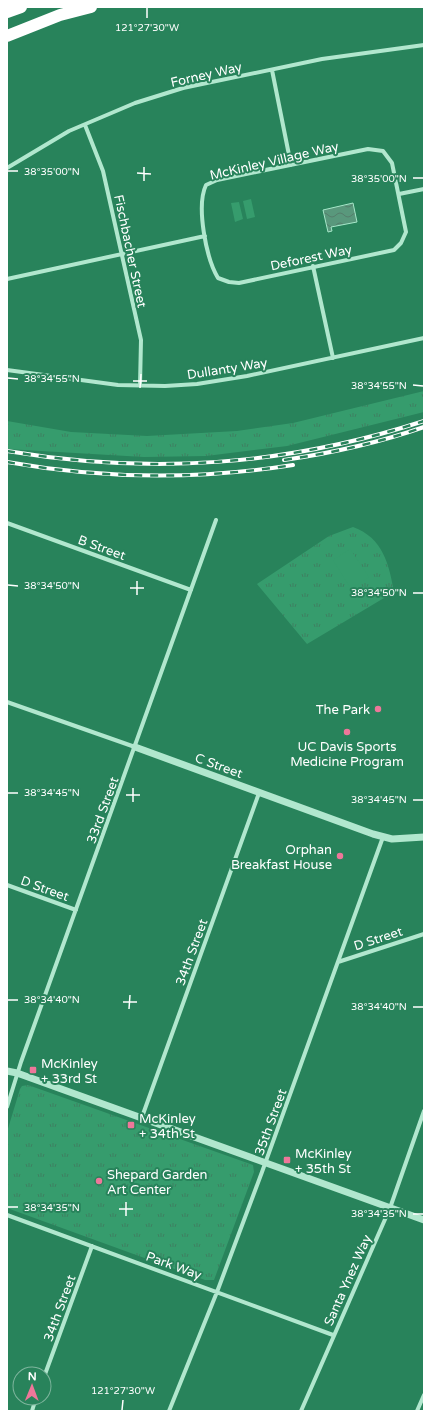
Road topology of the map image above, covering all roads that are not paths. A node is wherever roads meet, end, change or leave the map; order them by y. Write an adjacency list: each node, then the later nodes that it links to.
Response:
1 (21, 7): 3 (highway)
2 (91, 7): 4 (highway)
3 (7, 12)
4 (7, 36)
5 (424, 45): 6 (street, Forney Way)
6 (272, 70): 7 (street, Forney Way); 8 (street)
7 (84, 125): 9 (street, Forney Way); 13 (street, Fischbacher Street)
8 (291, 164): 11 (street, McKinley Village Way); 12 (street, McKinley Village Way)
9 (7, 168)
10 (424, 188): 11 (street)
11 (399, 194): 14 (street, Deforest Way)
12 (205, 236): 13 (street); 14 (street, Deforest Way)
13 (121, 255): 15 (street); 19 (street, Fischbacher Street)
14 (313, 266): 17 (street)
15 (7, 279)
16 (424, 338): 17 (street, Dullanty Way)
17 (333, 358): 19 (street, Dullanty Way)
18 (7, 370): 19 (street, Dullanty Way)
19 (140, 385)
20 (216, 520): 22 (street, 33rd Street)
21 (7, 523): 22 (street, B Street)
22 (191, 590): 24 (street, 33rd Street)
23 (7, 702): 24 (street, C Street)
24 (135, 747): 25 (street, C Street); 29 (street, 33rd Street)
25 (259, 793): 26 (street, C Street); 36 (street, 34th Street)
26 (383, 837): 27 (street, C Street); 31 (street, 35th Street)
27 (424, 837)
28 (7, 885): 29 (street, D Street)
29 (76, 910): 33 (street, 33rd Street)
30 (424, 934): 31 (street, D Street)
31 (338, 962): 37 (street, 35th Street)
32 (7, 1071): 33 (street)
33 (17, 1073): 34 (street, 33rd Street); 36 (street)
34 (7, 1107)
35 (424, 1111): 38 (street, Santa Ynez Way)
36 (142, 1117): 37 (street)
37 (266, 1161): 38 (street); 42 (street, 35th Street)
38 (390, 1208): 40 (street); 43 (street, Santa Ynez Way)
39 (7, 1215): 41 (street, Park Way)
40 (424, 1220)
41 (92, 1246): 42 (street, Park Way); 44 (street, 34th Street)
42 (217, 1292): 43 (street, Park Way); 46 (street, 35th Street)
43 (334, 1335): 47 (street, Santa Ynez Way)
44 (48, 1366)
45 (424, 1395): 48 (street)
46 (170, 1411)
47 (300, 1411)
48 (417, 1411)

